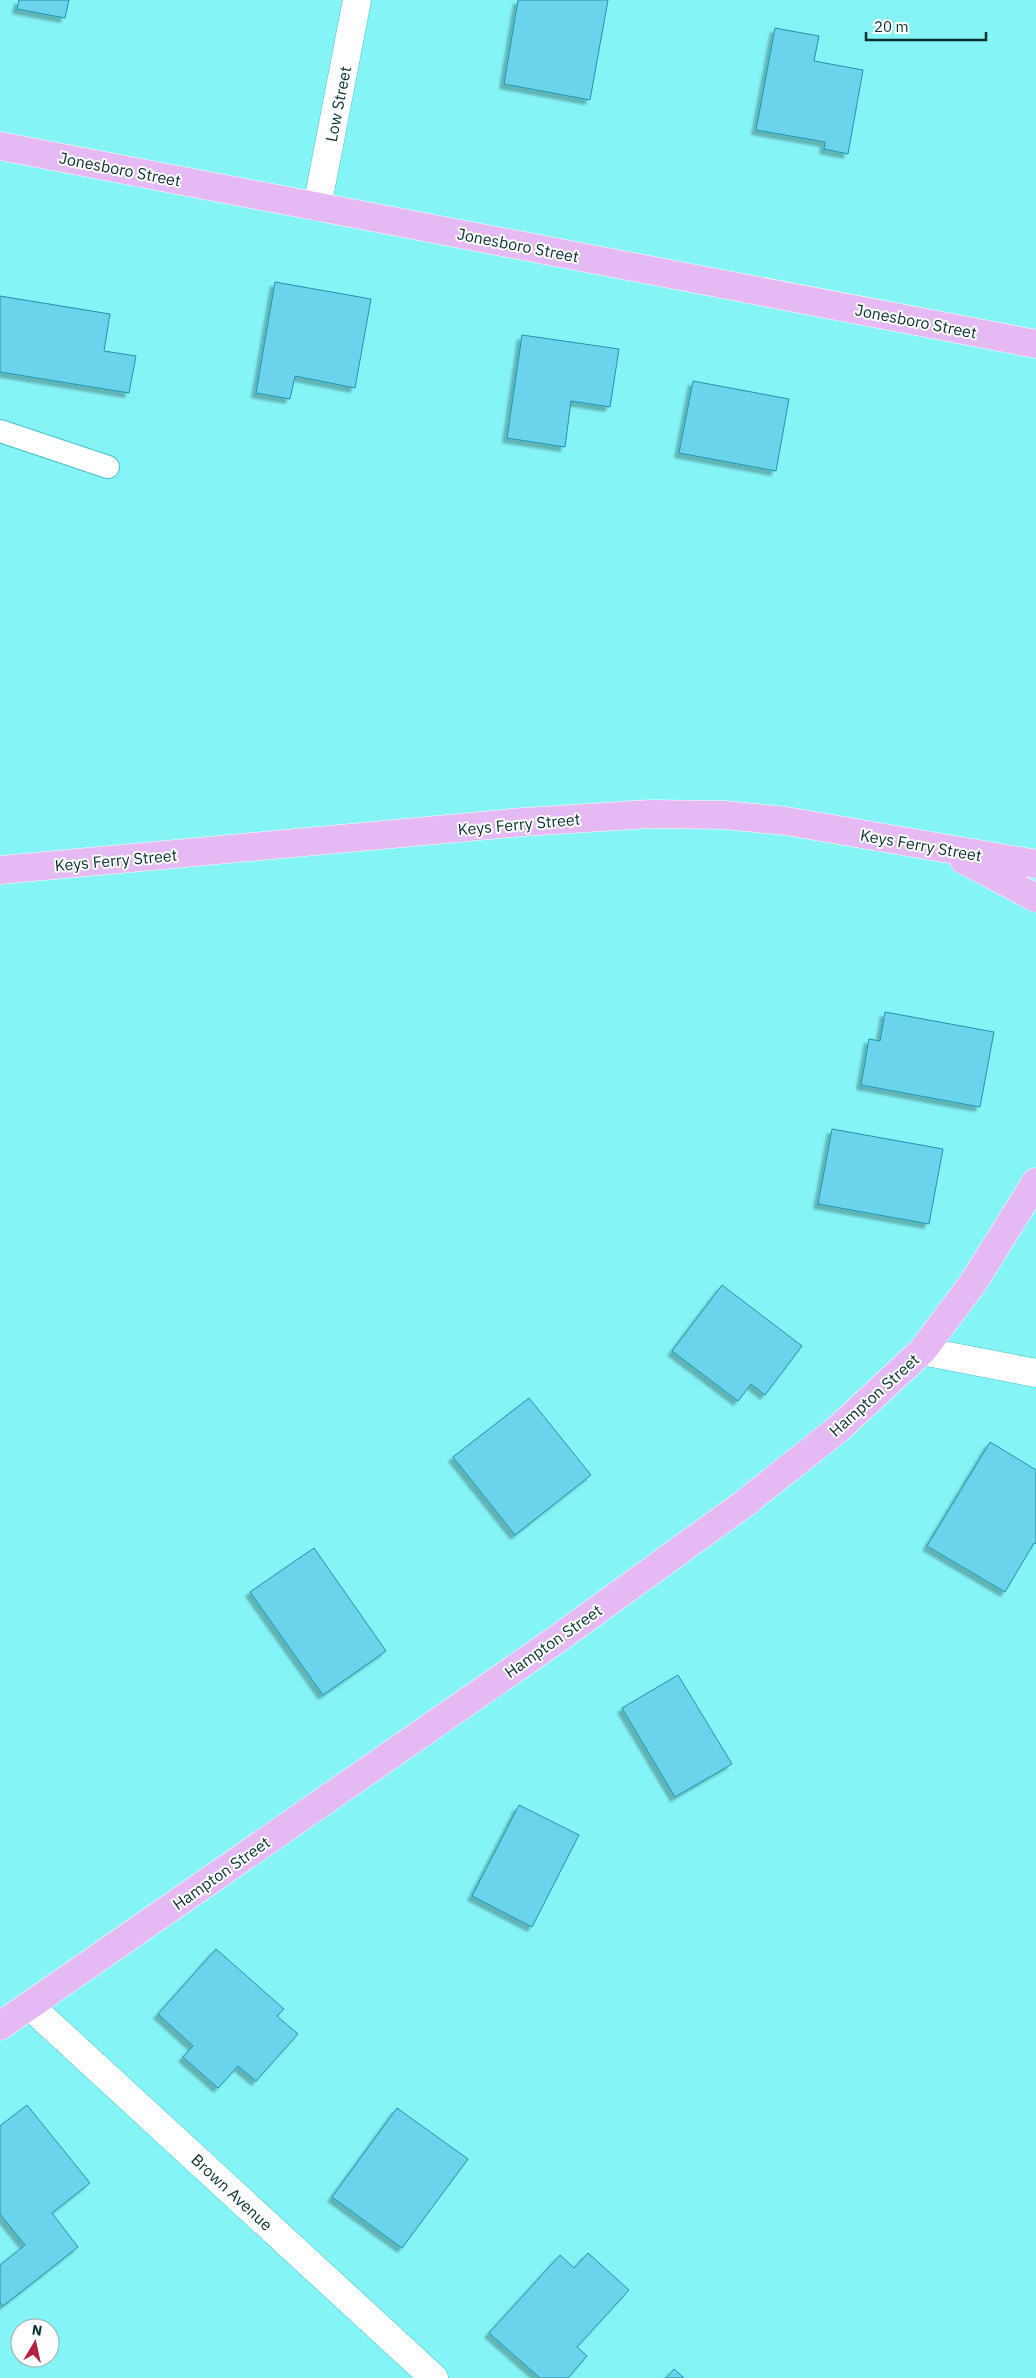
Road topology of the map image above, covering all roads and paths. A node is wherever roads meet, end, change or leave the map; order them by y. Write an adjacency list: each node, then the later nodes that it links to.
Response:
1 (357, 0): 3 (street, Low Street)
2 (0, 146): 3 (main road, Jonesboro Street)
3 (317, 207): 4 (main road, Jonesboro Street)
4 (1036, 344)
5 (0, 431): 6 (lane)
6 (108, 467)
7 (943, 848): 8 (main road, Keys Ferry Street); 9 (main road, Keys Ferry Street); 10 (main road)
8 (1036, 864)
9 (0, 870)
10 (1036, 898)
11 (1036, 1182): 12 (main road, Hampton Street)
12 (922, 1350): 13 (street); 14 (main road, Hampton Street)
13 (1036, 1373)
14 (30, 2006): 15 (main road, Hampton Street); 16 (street, Brown Avenue)
15 (0, 2026)
16 (434, 2378)

